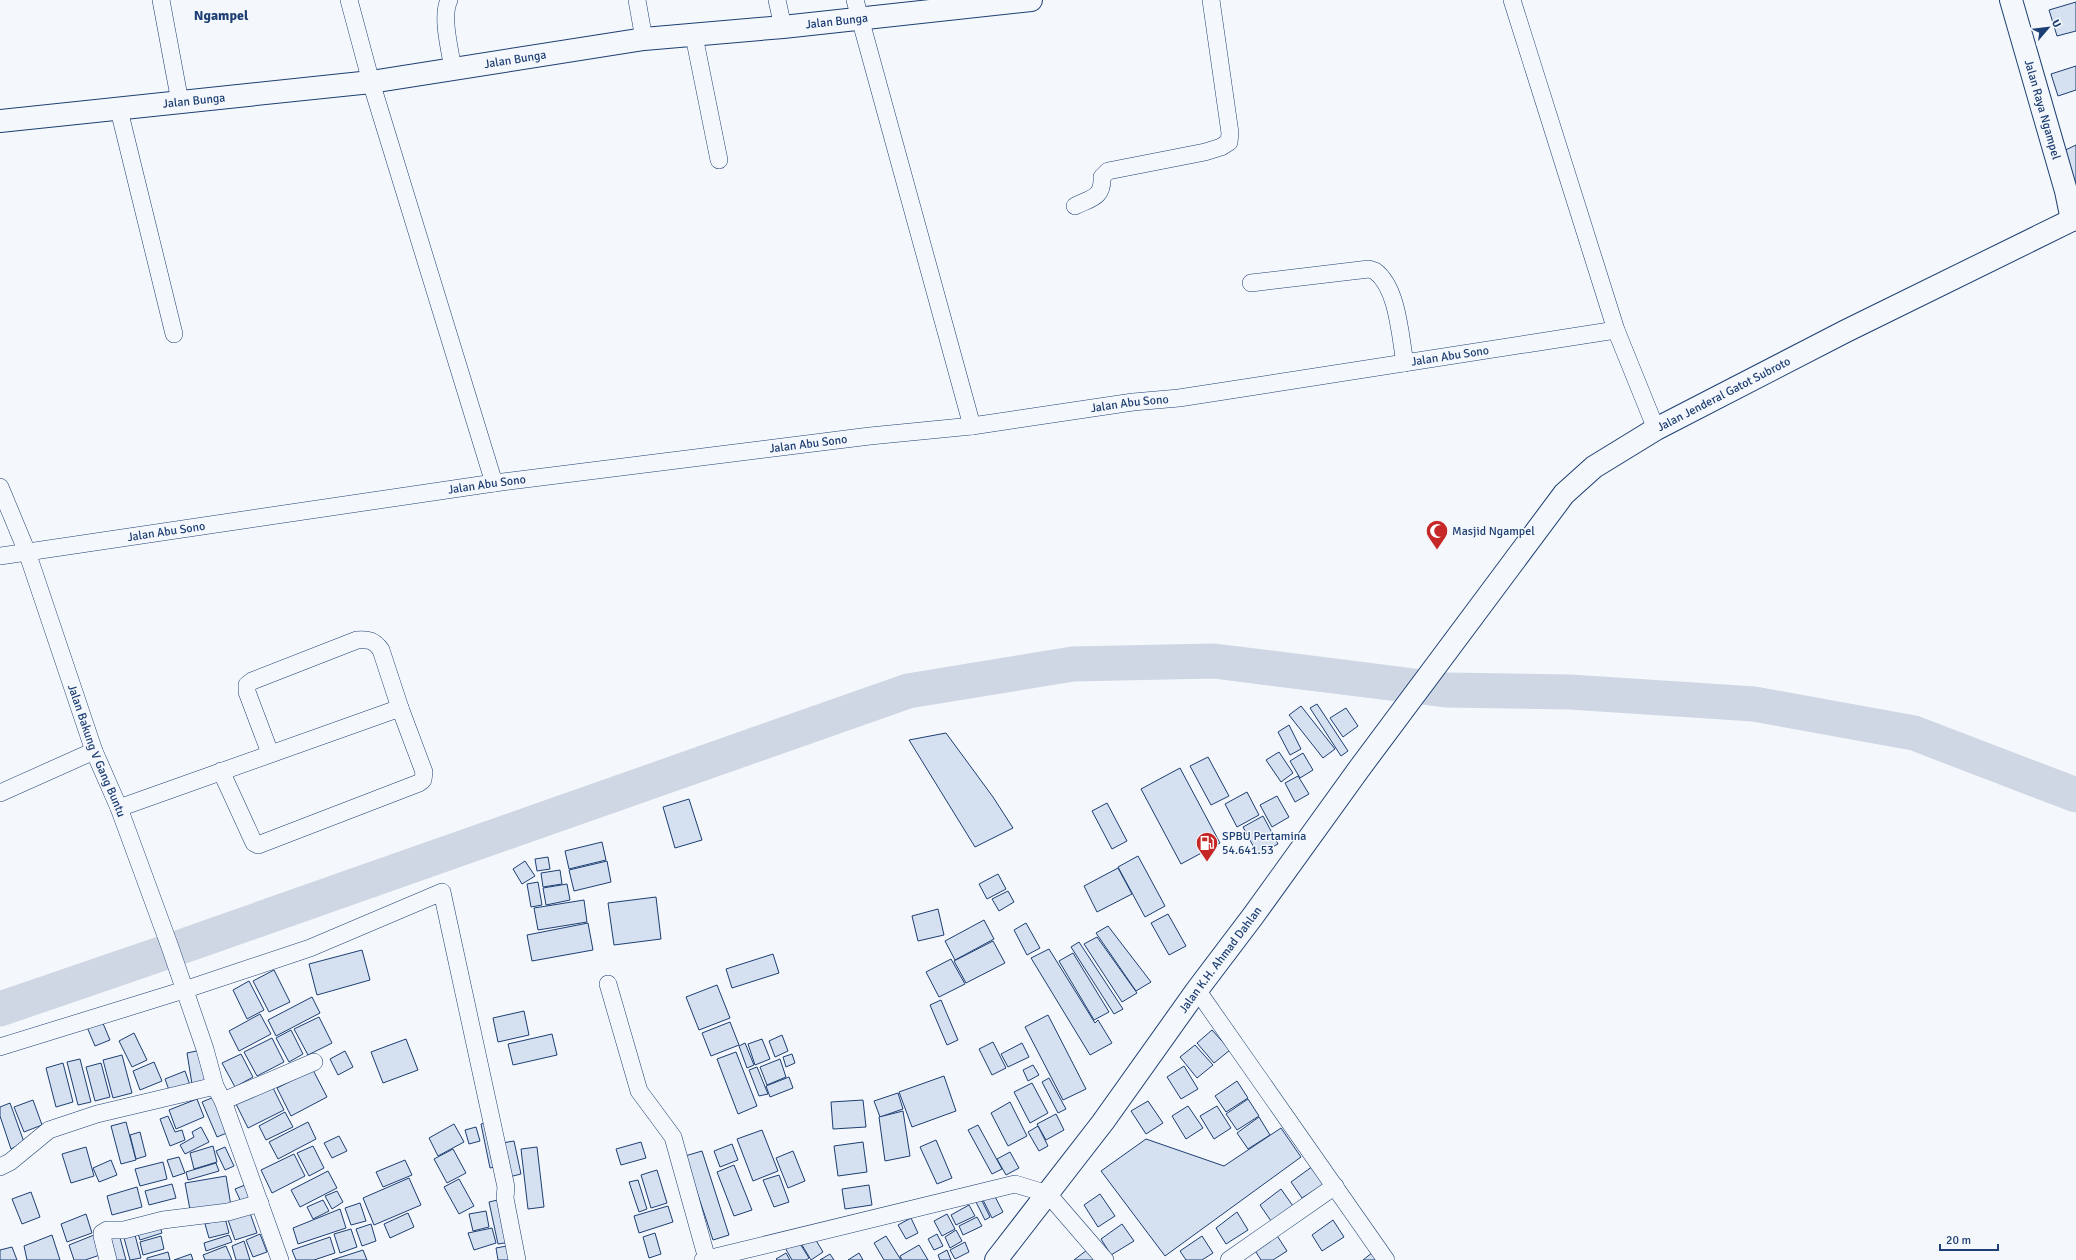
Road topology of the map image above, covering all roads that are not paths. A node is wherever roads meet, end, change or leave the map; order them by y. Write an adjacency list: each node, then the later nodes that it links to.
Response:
1 (161, 0): 16 (street)
2 (349, 0): 15 (street)
3 (449, 0): 14 (street)
4 (637, 0): 13 (street)
5 (777, 0): 11 (street)
6 (1031, 0): 10 (main road, Jalan Bunga)
7 (1211, 0): 20 (street)
8 (1512, 0): 23 (street)
9 (2011, 0): 21 (main road, Jalan Raya Ngampel)
10 (858, 9): 11 (main road, Jalan Bunga); 26 (street)
11 (783, 27): 12 (main road, Jalan Bunga)
12 (694, 36): 13 (main road, Jalan Bunga); 19 (street)
13 (644, 39): 14 (main road, Jalan Bunga)
14 (453, 69): 15 (main road, Jalan Bunga)
15 (371, 82): 16 (main road, Jalan Bunga); 28 (street)
16 (180, 102): 17 (main road, Jalan Bunga)
17 (119, 110): 18 (main road, Jalan Bunga); 24 (street)
18 (0, 121)
19 (719, 160)
20 (1075, 206)
21 (2074, 219): 27 (main road, Jalan Jenderal Gatot Subroto)
22 (1251, 283): 25 (street)
23 (1616, 330): 25 (street, Jalan Abu Sono); 27 (street)
24 (174, 334)
25 (1405, 363): 26 (street, Jalan Abu Sono)
26 (972, 426): 28 (street, Jalan Abu Sono)
27 (1656, 429): 32 (main road, Jalan Jenderal Gatot Subroto)
28 (494, 483): 30 (street, Jalan Abu Sono)
29 (0, 487): 30 (street, Jalan Bakung V Gang Buntu)
30 (27, 552): 31 (street, Jalan Abu Sono); 34 (street, Jalan Bakung V Gang Buntu)
31 (0, 556)
32 (1442, 658): 41 (main road, Jalan K.H. Ahmad Dahlan)
33 (400, 708): 35 (street); 35 (street); 36 (street)
34 (94, 751): 37 (street); 38 (street, Jalan Bakung V Gang Buntu)
35 (270, 754): 36 (street)
36 (221, 771): 38 (street)
37 (0, 793)
38 (119, 808): 39 (street, Jalan Bakung V Gang Buntu)
39 (182, 984): 42 (street); 44 (street, Jalan Bakung V Gang Buntu); 52 (street)
40 (608, 984): 53 (street)
41 (1196, 990): 47 (street); 48 (main road, Jalan K.H. Ahmad Dahlan)
42 (0, 1046)
43 (314, 1062): 45 (street)
44 (215, 1086): 45 (street, Jalan Bakung V Gang Buntu); 46 (street)
45 (223, 1101): 49 (street, Jalan Bakung V Gang Buntu)
46 (0, 1167)
47 (1334, 1186): 56 (street); 57 (street)
48 (1048, 1194): 53 (street); 54 (main road, Jalan K.H. Ahmad Dahlan); 55 (street)
49 (260, 1204): 50 (street); 51 (street, Jalan Bakung V Gang Buntu)
50 (108, 1260)
51 (280, 1260)
52 (517, 1260)
53 (705, 1260)
54 (996, 1260)
55 (1105, 1260)
56 (1229, 1260)
57 (1386, 1260)

